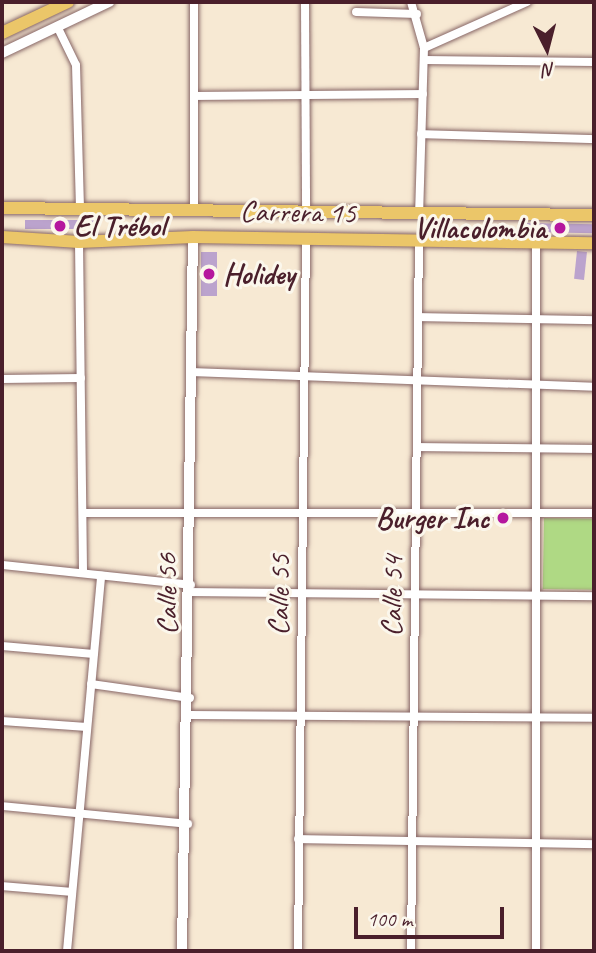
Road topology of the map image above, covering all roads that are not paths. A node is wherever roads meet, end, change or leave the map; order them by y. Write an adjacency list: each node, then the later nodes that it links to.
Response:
1 (68, 2): 10 (main road)
2 (109, 2): 9 (street)
3 (194, 2): 17 (street)
4 (305, 2): 15 (street)
5 (411, 2): 8 (street)
6 (527, 2): 11 (street)
7 (356, 12): 8 (street)
8 (417, 14): 11 (street)
9 (57, 26): 12 (street); 21 (street)
10 (2, 33)
11 (424, 48): 13 (street)
12 (2, 53)
13 (424, 60): 14 (street); 16 (street)
14 (594, 62)
15 (306, 93): 16 (street); 17 (street); 23 (street)
16 (423, 94): 18 (street)
17 (195, 96): 22 (street)
18 (421, 134): 19 (street); 24 (street)
19 (594, 139)
20 (2, 208): 21 (main road, Carrera 15)
21 (80, 209): 22 (main road, Carrera 15)
22 (194, 210): 23 (main road, Carrera 15)
23 (306, 212): 24 (main road, Carrera 15)
24 (419, 213): 25 (main road, Carrera 15)
25 (594, 215)
26 (2, 237): 30 (main road, Carrera 15)
27 (193, 237): 28 (main road, Carrera 15); 30 (main road, Carrera 15); 36 (street, Calle 56)
28 (306, 239): 29 (main road, Carrera 15); 37 (street, Calle 55)
29 (419, 240): 31 (main road, Carrera 15); 33 (street, Calle 54)
30 (79, 242): 38 (street)
31 (536, 242): 32 (main road, Carrera 15); 34 (street)
32 (594, 243)
33 (418, 317): 34 (street); 40 (street, Calle 54)
34 (536, 319): 35 (street); 41 (street)
35 (594, 320)
36 (191, 372): 37 (street); 46 (street, Calle 56)
37 (304, 376): 40 (street); 47 (street, Calle 55)
38 (81, 378): 39 (street); 49 (street)
39 (2, 379)
40 (418, 380): 41 (street); 43 (street, Calle 54)
41 (536, 384): 42 (street); 44 (street)
42 (594, 387)
43 (417, 447): 44 (street); 48 (street, Calle 54)
44 (536, 449): 45 (street); 50 (street)
45 (594, 449)
46 (191, 510): 47 (street); 49 (street); 55 (street, Calle 56)
47 (302, 510): 48 (street); 56 (street, Calle 55)
48 (416, 511): 50 (street); 57 (street, Calle 54)
49 (83, 513): 53 (street)
50 (536, 513): 51 (street); 58 (street)
51 (594, 513)
52 (2, 565): 53 (street)
53 (83, 573): 54 (street)
54 (101, 576): 55 (street); 61 (street)
55 (191, 589): 56 (street); 63 (street, Calle 56)
56 (301, 593): 57 (street); 65 (street, Calle 55)
57 (415, 595): 58 (street); 66 (street, Calle 54)
58 (536, 596): 59 (street); 67 (street)
59 (594, 596)
60 (2, 646): 61 (street)
61 (94, 654): 62 (street)
62 (91, 684): 63 (street); 70 (street)
63 (190, 698): 64 (street, Calle 56)
64 (189, 715): 65 (street); 73 (street, Calle 56)
65 (300, 716): 66 (street); 74 (street, Calle 55)
66 (414, 717): 67 (street); 75 (street, Calle 54)
67 (536, 718): 68 (street); 76 (street)
68 (594, 718)
69 (2, 721): 70 (street)
70 (87, 727): 72 (street)
71 (2, 806): 72 (street)
72 (78, 813): 73 (street); 79 (street)
73 (188, 824): 81 (street, Calle 56)
74 (298, 839): 75 (street); 82 (street, Calle 55)
75 (412, 841): 76 (street); 83 (street, Calle 54)
76 (536, 843): 77 (street); 84 (street)
77 (594, 844)
78 (2, 886): 79 (street)
79 (72, 892): 80 (street)
80 (67, 951)
81 (183, 951)
82 (298, 951)
83 (411, 951)
84 (536, 951)

